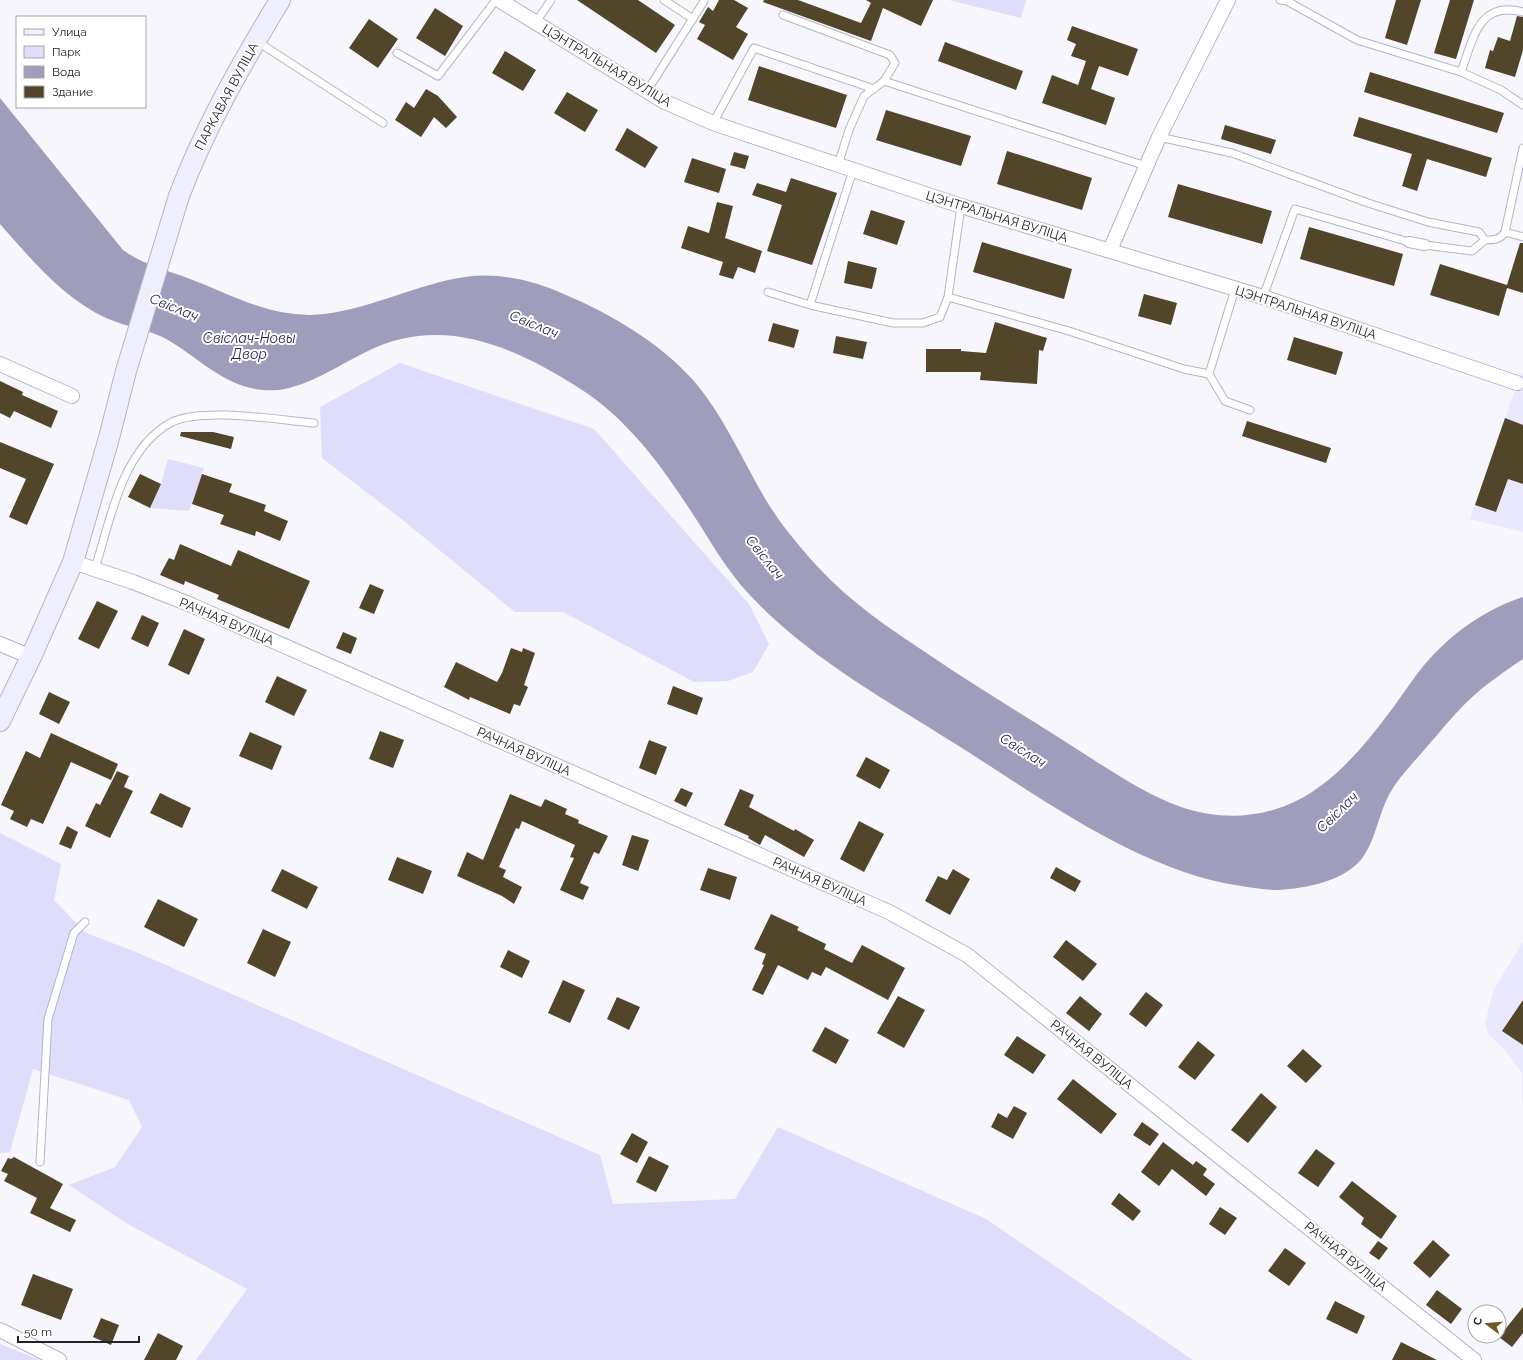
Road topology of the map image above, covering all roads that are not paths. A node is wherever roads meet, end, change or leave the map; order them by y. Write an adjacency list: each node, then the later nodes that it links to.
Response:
1 (280, 0): 12 (main road, ПАРКАВАЯ ВУЛІЦА)
2 (498, 0): 11 (street, ЦЭНТРАЛЬНАЯ ВУЛІЦА); 13 (lane)
3 (551, 0): 11 (lane)
4 (664, 0): 10 (lane)
5 (1228, 0): 21 (street)
6 (1285, 0): 14 (lane)
7 (704, 2): 10 (lane)
8 (1523, 12): 14 (lane)
9 (782, 15): 15 (lane)
10 (693, 20): 17 (lane)
11 (536, 22): 17 (street, ЦЭНТРАЛЬНАЯ ВУЛІЦА)
12 (256, 40): 19 (lane); 44 (main road, ПАРКАВАЯ ВУЛІЦА)
13 (397, 53)
14 (1461, 72): 18 (lane)
15 (884, 81): 16 (lane); 24 (lane)
16 (874, 89): 20 (lane); 23 (lane)
17 (647, 91): 20 (street, ЦЭНТРАЛЬНАЯ ВУЛІЦА)
18 (1523, 104)
19 (383, 123)
20 (713, 123): 23 (street, ЦЭНТРАЛЬНАЯ ВУЛІЦА)
21 (1159, 137): 24 (street); 29 (lane)
22 (1523, 148): 27 (lane)
23 (838, 165): 25 (street, ЦЭНТРАЛЬНАЯ ВУЛІЦА)
24 (1146, 166): 32 (street)
25 (853, 170): 26 (street, ЦЭНТРАЛЬНАЯ ВУЛІЦА); 37 (lane)
26 (961, 206): 32 (street, ЦЭНТРАЛЬНАЯ ВУЛІЦА); 35 (lane)
27 (1504, 232): 28 (lane); 29 (lane)
28 (1523, 237)
29 (1485, 240): 31 (lane)
30 (1409, 242): 31 (street); 36 (lane)
31 (1425, 245)
32 (1110, 250): 33 (street, ЦЭНТРАЛЬНАЯ ВУЛІЦА)
33 (1235, 288): 36 (street, ЦЭНТРАЛЬНАЯ ВУЛІЦА); 39 (lane)
34 (768, 292): 37 (lane)
35 (948, 297): 37 (lane); 39 (lane)
36 (1263, 297): 40 (street, ЦЭНТРАЛЬНАЯ ВУЛІЦА)
37 (810, 305)
38 (0, 364): 41 (street)
39 (1209, 374): 42 (lane)
40 (1520, 385)
41 (72, 396)
42 (1250, 410)
43 (314, 423): 45 (lane)
44 (73, 562): 45 (street, РАЧНАЯ ВУЛІЦА); 47 (main road, ПАРКАВАЯ ВУЛІЦА)
45 (95, 568): 53 (street, РАЧНАЯ ВУЛІЦА)
46 (0, 644): 47 (street)
47 (31, 657): 48 (main road, ПАРКАВАЯ ВУЛІЦА)
48 (0, 721)
49 (85, 922): 50 (lane)
50 (40, 1162)
51 (0, 1330): 52 (street)
52 (59, 1360)
53 (1474, 1360)

